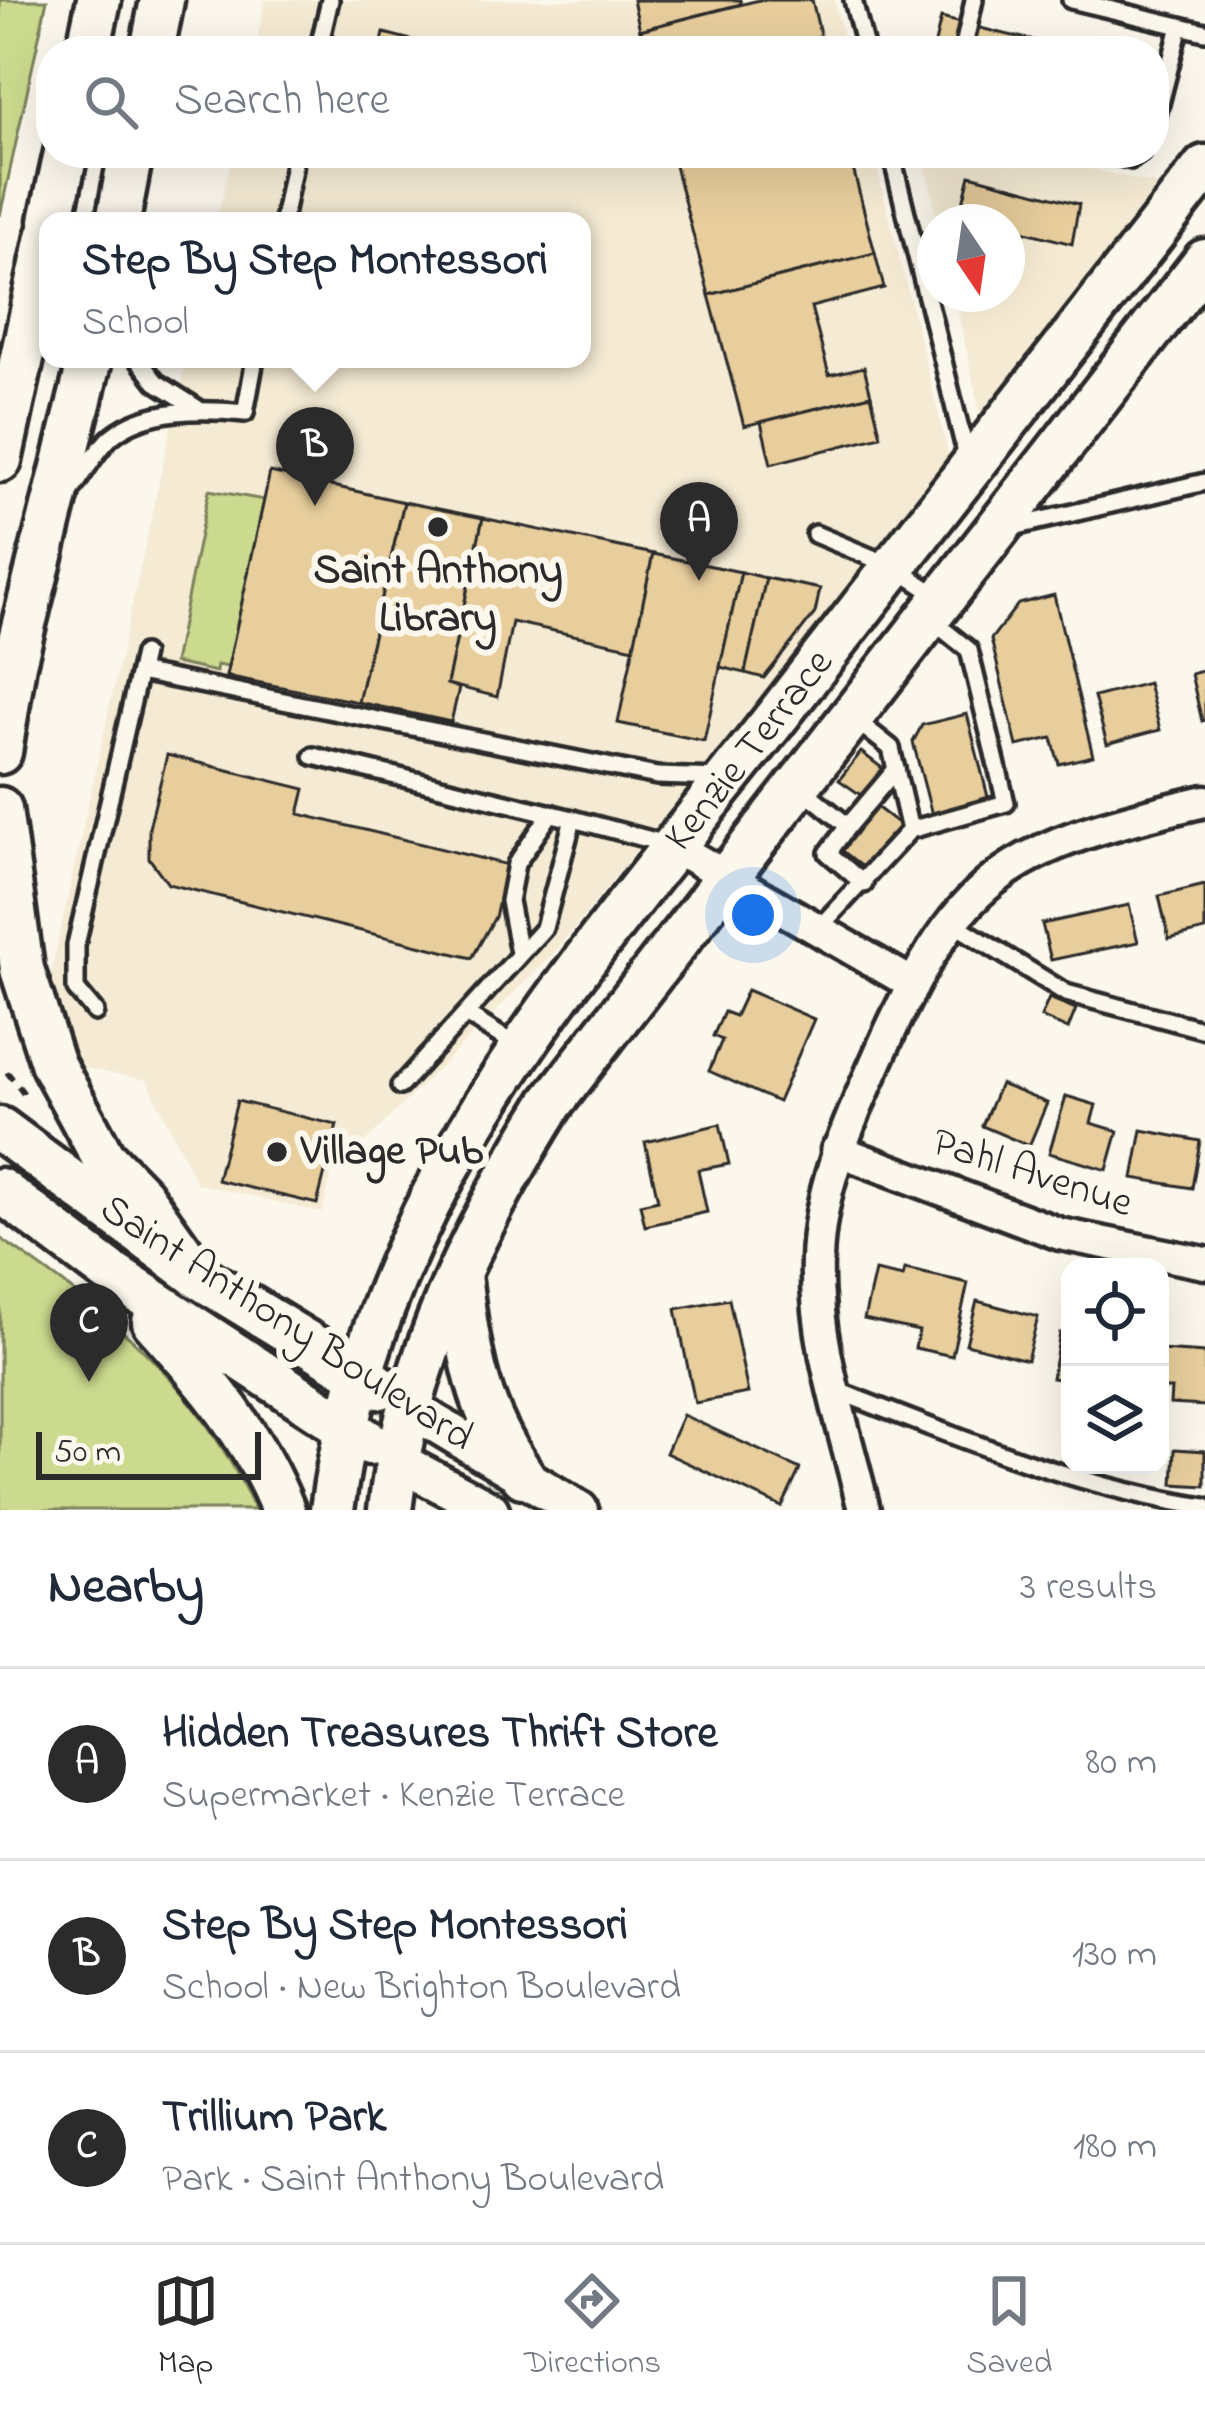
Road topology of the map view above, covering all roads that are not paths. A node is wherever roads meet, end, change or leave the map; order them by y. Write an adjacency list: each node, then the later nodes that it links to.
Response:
1 (99, 0): 9 (main road)
2 (162, 0): 10 (main road)
3 (329, 0): 11 (lane)
4 (853, 0): 12 (lane)
5 (974, 0): 13 (lane)
6 (1071, 0): 7 (lane)
7 (1180, 26): 8 (lane); 14 (lane)
8 (1205, 32)
9 (91, 36)
10 (155, 36)
11 (321, 36)
12 (862, 36)
13 (966, 36)
14 (1169, 69)
15 (1205, 167): 30 (main road, Kenzie Terrace)
16 (63, 168): 20 (main road)
17 (128, 168): 21 (main road)
18 (293, 168): 22 (lane)
19 (895, 168): 30 (lane)
20 (53, 212)
21 (120, 212)
22 (285, 212)
23 (1205, 261): 33 (main road, Kenzie Terrace)
24 (39, 279): 29 (main road)
25 (87, 368): 32 (main road)
26 (145, 368): 28 (lane)
27 (253, 368): 28 (lane)
28 (197, 408): 32 (lane)
29 (0, 460)
30 (970, 470): 35 (main road, Kenzie Terrace)
31 (1205, 482): 33 (lane)
32 (50, 519): 40 (main road)
33 (994, 532): 36 (main road, Kenzie Terrace)
34 (814, 534): 35 (lane)
35 (894, 566): 36 (lane); 43 (main road, Kenzie Terrace)
36 (935, 608): 39 (main road, Kenzie Terrace); 50 (lane)
37 (143, 654): 38 (lane)
38 (139, 672): 43 (lane); 58 (lane)
39 (850, 717): 42 (lane); 44 (main road, Kenzie Terrace)
40 (0, 752)
41 (313, 755): 47 (lane)
42 (896, 769): 49 (lane); 50 (lane)
43 (728, 779): 51 (main road, Kenzie Terrace)
44 (797, 785): 49 (lane); 52 (main road, Kenzie Terrace)
45 (1205, 801): 54 (street)
46 (0, 808): 69 (main road)
47 (551, 813): 48 (lane); 56 (lane)
48 (573, 819): 51 (lane); 56 (lane)
49 (848, 826): 53 (lane)
50 (910, 830): 53 (lane)
51 (675, 847): 52 (street); 61 (main road, Kenzie Terrace)
52 (727, 875): 55 (street); 67 (main road, Kenzie Terrace)
53 (863, 884): 55 (lane)
54 (949, 921): 57 (street); 60 (lane)
55 (818, 929): 57 (street)
56 (519, 952): 59 (lane)
57 (910, 983): 64 (street)
58 (95, 1012)
59 (467, 1016): 61 (lane); 62 (lane)
60 (1205, 1030)
61 (520, 1048): 71 (main road, Kenzie Terrace)
62 (400, 1086)
63 (0, 1129): 69 (main road, Saint Anthony Boulevard)
64 (837, 1150): 66 (street, Pahl Avenue); 70 (street)
65 (0, 1190): 68 (main road, Saint Anthony Boulevard)
66 (1205, 1263)
67 (458, 1268): 72 (main road, Kenzie Terrace); 73 (main road)
68 (109, 1272): 71 (main road, Saint Anthony Boulevard); 75 (main road)
69 (198, 1276): 71 (main road, Saint Anthony Boulevard)
70 (835, 1390): 74 (lane); 80 (street)
71 (353, 1401): 72 (main road, Saint Anthony Boulevard); 72 (main road, Saint Anthony Boulevard); 76 (main road, Kenzie Terrace)
72 (404, 1434): 73 (street, Saint Anthony Boulevard); 77 (main road, Kenzie Terrace); 78 (street, Saint Anthony Boulevard)
73 (523, 1476): 79 (street, Saint Anthony Boulevard)
74 (1205, 1507)
75 (283, 1510)
76 (332, 1510)
77 (390, 1510)
78 (490, 1510)
79 (579, 1510)
80 (864, 1510)

